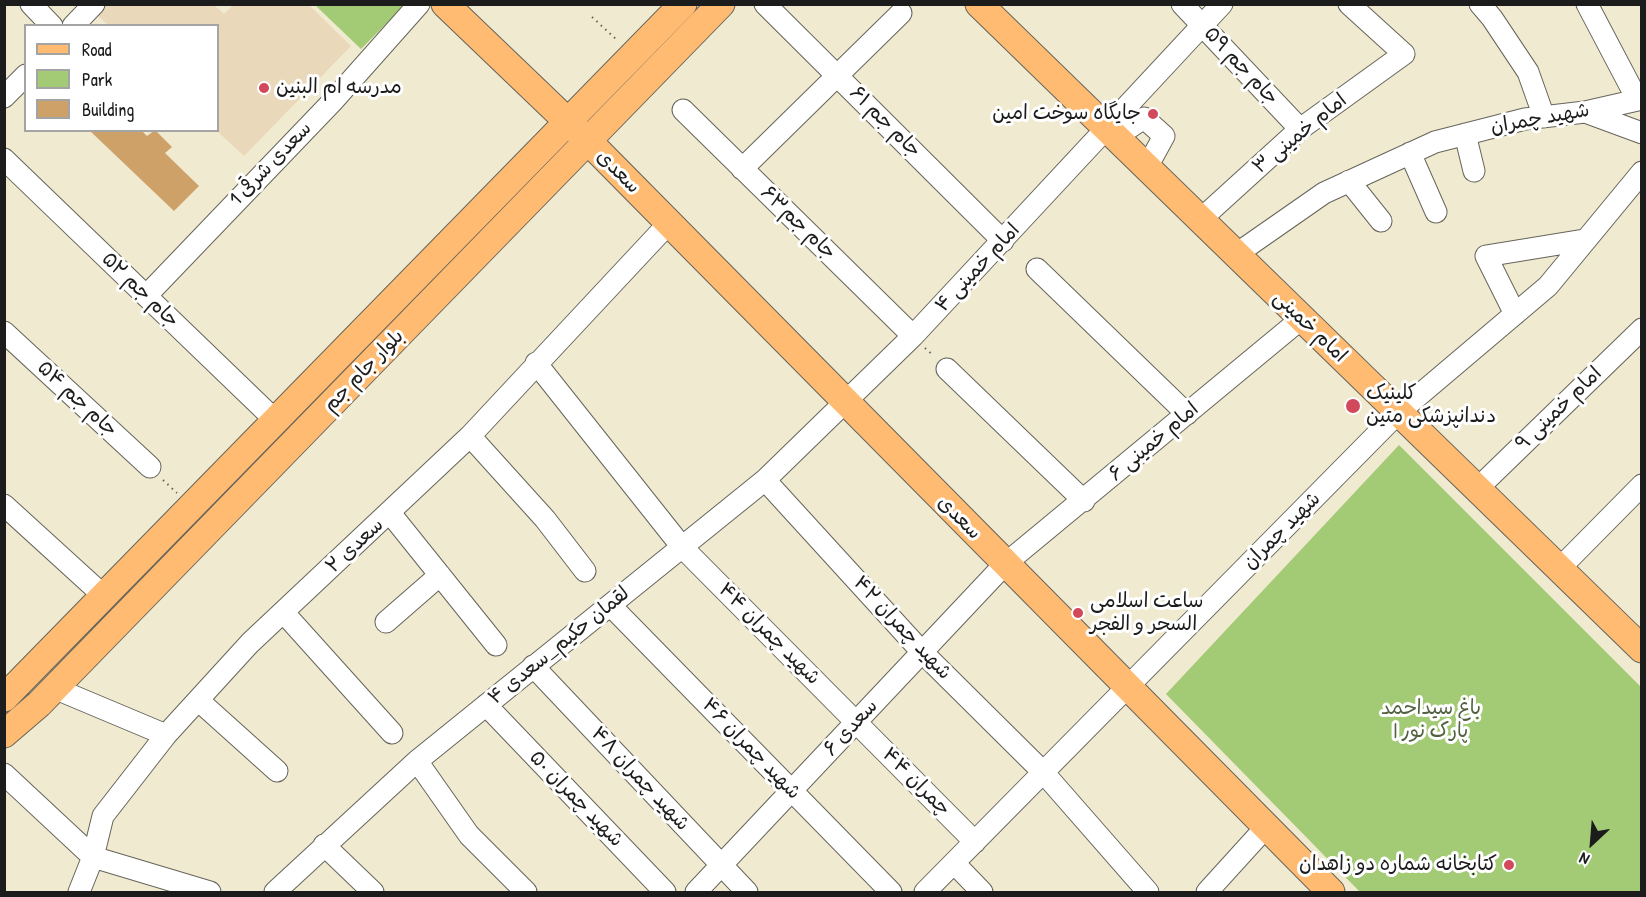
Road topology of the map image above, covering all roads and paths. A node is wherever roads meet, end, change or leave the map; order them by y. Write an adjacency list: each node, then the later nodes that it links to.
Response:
1 (31, 4): 16 (street)
2 (94, 4): 17 (street)
3 (419, 4): 48 (street, سعدی شرقی 1)
4 (445, 4): 27 (main road)
5 (683, 4): 19 (main road, بلوار جام جم)
6 (721, 4): 32 (main road, بلوار جام جم)
7 (765, 4): 20 (street, جام جم ۶۱)
8 (979, 4): 30 (main road, امام خمینی)
9 (1182, 4): 18 (street, جام جم ۵۹)
10 (1222, 4): 18 (street)
11 (1480, 4): 26 (street)
12 (1587, 4): 23 (street)
13 (1359, 8): 28 (street, امام خمینی ۳)
14 (901, 13): 20 (street)
15 (592, 17): 19 (path)
16 (50, 24)
17 (75, 24)
18 (1203, 25): 28 (street, جام جم ۵۹); 30 (street)
19 (633, 56): 27 (main road, بلوار جام جم)
20 (838, 75): 35 (street); 45 (street, جام جم ۶۱)
21 (24, 77): 22 (street)
22 (4, 97)
23 (1639, 99): 25 (street, شهید چمران)
24 (682, 110): 35 (street, جام جم۶۳)
25 (1585, 112): 26 (street, شهید چمران); 29 (street)
26 (1544, 117): 31 (street, شهید چمران)
27 (568, 122): 32 (main road, سعدی); 59 (main road, بلوار جام جم)
28 (1300, 129): 41 (street, امام خمینی ۳)
29 (1641, 132)
30 (1110, 134): 36 (main road, امام خمینی); 36 (street); 45 (street, امام خمینی ۴)
31 (1465, 134): 33 (street, شهید چمران); 37 (street)
32 (588, 141): 43 (main road, سعدی); 77 (main road, بلوار جام جم)
33 (1410, 153): 39 (street, شهید چمران); 40 (street)
34 (4, 159): 48 (street, جام جم ۵۲)
35 (742, 169): 53 (street, جام جم۶۳)
36 (1146, 169): 41 (main road, امام خمینی)
37 (1474, 171)
38 (1641, 172): 44 (street, شهید چمران)
39 (1349, 181): 42 (street); 46 (street, شهید چمران)
40 (1436, 212)
41 (1200, 220): 46 (main road, امام خمینی)
42 (1381, 221)
43 (669, 223): 54 (street, سعدی ۲); 56 (main road, سعدی)
44 (1584, 240): 49 (street, شهید چمران); 49 (street)
45 (1003, 241): 53 (street, امام خمینی ۴)
46 (1235, 255): 50 (main road, امام خمینی)
47 (1037, 269): 58 (street)
48 (146, 296): 59 (street, جام جم ۵۲)
49 (1515, 314): 57 (street, شهید چمران)
50 (1301, 318): 57 (main road, امام خمینی); 58 (street, امام خمینی ۶)
51 (1641, 329): 64 (street, امام خمینی ۹)
52 (4, 332): 61 (street, جام جم ۵۴)
53 (913, 336): 55 (path); 56 (street, امام خمینی ۴)
54 (536, 363): 60 (street, سعدی ۲); 69 (street, شهید چمران ۴۴)
55 (947, 369): 65 (street)
56 (845, 403): 62 (street, لقمان حکیم_سعدی ۴); 70 (main road, سعدی)
57 (1398, 413): 64 (main road, امام خمینی); 83 (street, شهید چمران)
58 (1187, 414): 65 (street, امام خمینی ۶)
59 (276, 421): 67 (main road, بلوار جام جم)
60 (470, 435): 68 (street, سعدی ۲); 72 (street)
61 (150, 467): 67 (path)
62 (765, 480): 69 (street, لقمان حکیم_سعدی ۴); 81 (street, شهید چمران ۴۲)
63 (1641, 485): 71 (street)
64 (1477, 489): 71 (main road, امام خمینی)
65 (1084, 501): 70 (street, امام خمینی ۶)
66 (4, 505): 74 (street)
67 (192, 507): 74 (main road, بلوار جام جم)
68 (390, 513): 73 (street); 76 (street, سعدی ۲)
69 (682, 547): 75 (street, لقمان حکیم_سعدی ۴); 88 (street, شهید چمران ۴۴)
70 (1005, 564): 81 (street, سعدی ۶); 83 (main road, سعدی)
71 (1559, 569): 80 (main road, امام خمینی)
72 (585, 572)
73 (440, 575): 78 (street); 79 (street)
74 (105, 597): 77 (main road); 85 (main road, بلوار جام جم)
75 (610, 605): 82 (street, لقمان حکیم_سعدی ۴); 96 (street, شهید چمران ۴۶)
76 (284, 612): 86 (street, سعدی ۲); 89 (street)
77 (125, 616): 84 (main road, بلوار جام جم)
78 (386, 622)
79 (496, 645)
80 (1641, 649)
81 (922, 652): 88 (street, سعدی ۶); 94 (street, شهید چمران ۴۲)
82 (533, 666): 87 (street, لقمان حکیم_سعدی ۴); 102 (street, شهید چمران ۴۸)
83 (1127, 687): 94 (street, شهید چمران); 97 (main road, سعدی)
84 (54, 688): 90 (main road, بلوار جام جم); 91 (street)
85 (4, 698)
86 (198, 700): 91 (street, سعدی ۲); 93 (street)
87 (486, 705): 92 (street, لقمان حکیم_سعدی ۴); 108 (street, شهید چمران ۵۰)
88 (856, 722): 96 (street, سعدی ۶); 98 (street, چمران ۴۴)
89 (392, 733)
90 (4, 734)
91 (166, 735): 100 (street, سعدی ۲)
92 (417, 761): 99 (street, لقمان حکیم_سعدی ۴); 107 (street)
93 (277, 771)
94 (1043, 772): 98 (street, شهید چمران); 114 (street, شهید چمران ۴۲)
95 (4, 774): 100 (street)
96 (792, 791): 102 (street, سعدی ۶); 111 (street, شهید چمران ۴۶)
97 (1266, 827): 115 (street); 116 (main road, سعدی)
98 (975, 842): 101 (street, شهید چمران)
99 (324, 845): 105 (street, لقمان حکیم_سعدی ۴); 106 (street)
100 (93, 857): 103 (street, سعدی ۲); 104 (street)
101 (954, 863): 112 (street, شهید چمران); 113 (street)
102 (721, 866): 109 (street, سعدی ۶); 110 (street, شهید چمران ۴۸)
103 (79, 892)
104 (210, 892)
105 (275, 892)
106 (373, 892)
107 (526, 892)
108 (665, 892)
109 (696, 892)
110 (747, 892)
111 (891, 892)
112 (924, 892)
113 (982, 892)
114 (1148, 892)
115 (1207, 892)
116 (1331, 892)

